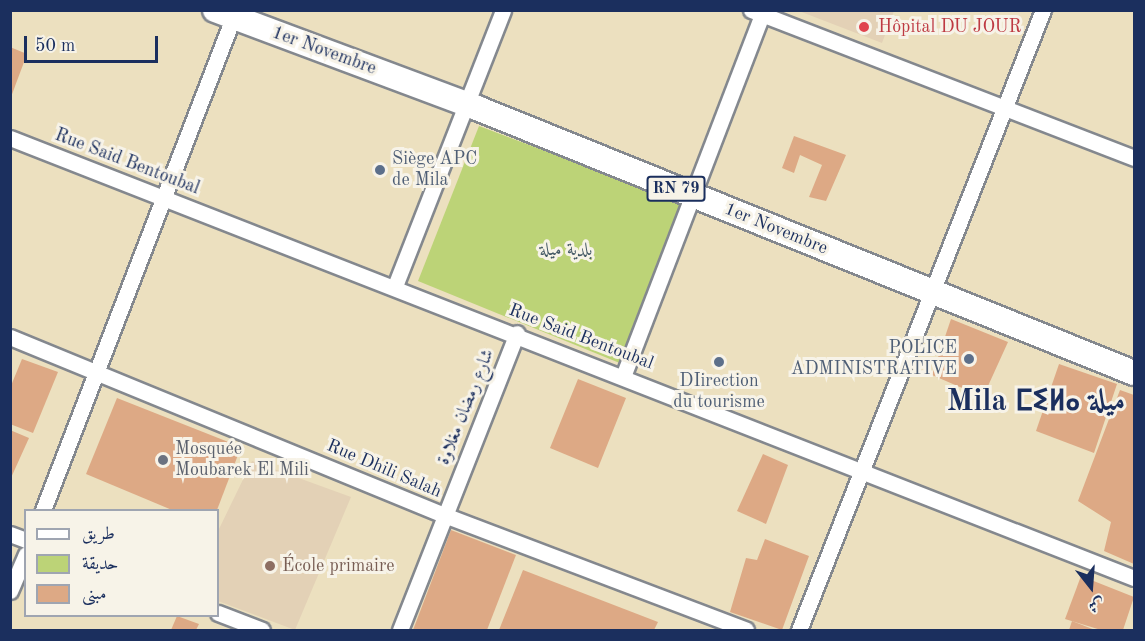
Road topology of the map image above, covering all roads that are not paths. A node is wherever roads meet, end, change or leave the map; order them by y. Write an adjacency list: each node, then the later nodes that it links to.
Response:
1 (503, 10): 5 (street)
2 (1043, 10): 6 (street)
3 (228, 13): 5 (main road, 1er Novembre / RN 79); 10 (street)
4 (757, 13): 6 (street); 9 (street)
5 (466, 104): 9 (main road, 1er Novembre / RN 79); 11 (street)
6 (1003, 108): 8 (street); 12 (street)
7 (10, 138): 10 (street, Rue Said Bentoubal)
8 (1134, 158)
9 (693, 195): 12 (main road, 1er Novembre / RN 79); 17 (street)
10 (163, 196): 11 (street, Rue Said Bentoubal); 15 (street)
11 (395, 286): 13 (street, Rue Said Bentoubal)
12 (929, 290): 16 (main road, 1er Novembre / RN 79); 18 (street)
13 (517, 333): 17 (street, Rue Said Bentoubal); 20 (street, شارع رمضان مغلاوة)
14 (10, 337): 15 (street, Rue Dhili Salah)
15 (98, 371): 19 (street); 20 (street, Rue Dhili Salah)
16 (1134, 373)
17 (624, 374): 18 (street, Rue Said Bentoubal)
18 (866, 469): 22 (street, Rue Said Bentoubal); 28 (street)
19 (43, 509)
20 (444, 514): 26 (street, شارع رمضان مغلاوة); 27 (street, Rue Dhili Salah)
21 (24, 559): 23 (street)
22 (1134, 578)
23 (10, 591)
24 (219, 614): 25 (street)
25 (262, 630)
26 (400, 630)
27 (746, 630)
28 (799, 630)

